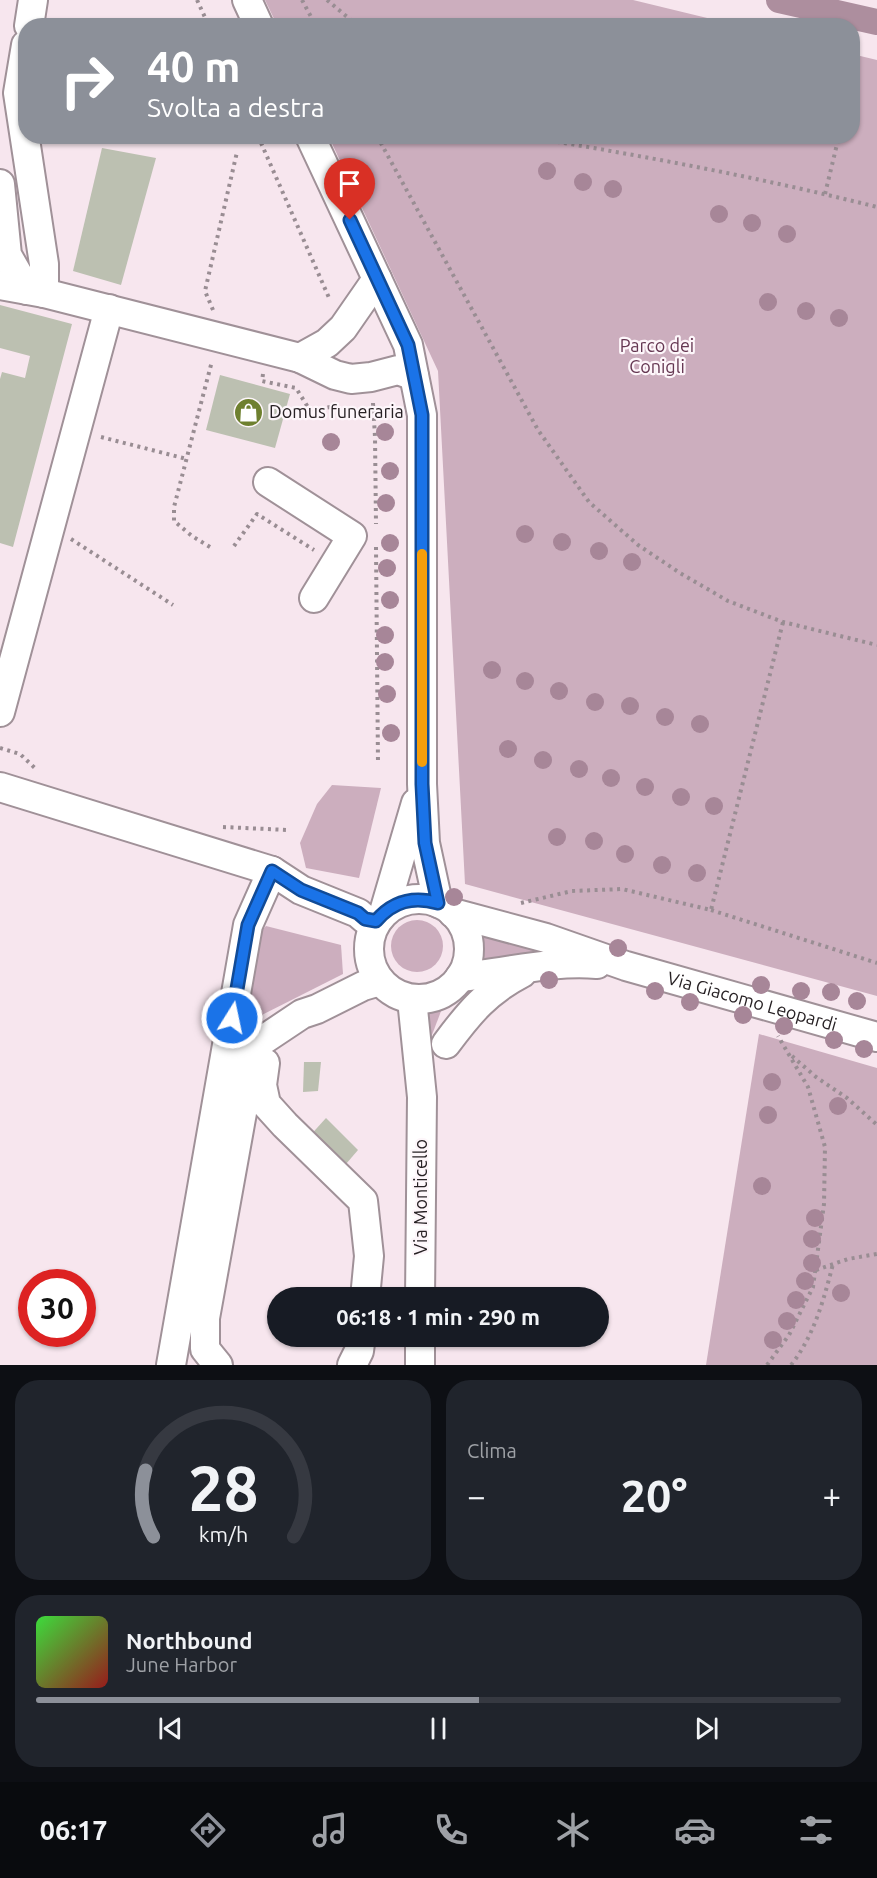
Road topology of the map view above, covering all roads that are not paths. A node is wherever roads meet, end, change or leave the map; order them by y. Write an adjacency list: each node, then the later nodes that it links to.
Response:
1 (33, 0): 3 (street)
2 (247, 0): 4 (street)
3 (30, 18)
4 (255, 18)
5 (26, 144): 9 (street)
6 (314, 144): 8 (street)
7 (0, 184): 9 (street)
8 (377, 279): 11 (street); 12 (street)
9 (24, 289): 10 (street)
10 (109, 309): 11 (street); 15 (street)
11 (300, 358): 12 (street)
12 (414, 376): 17 (street)
13 (268, 482): 14 (street)
14 (314, 598)
15 (11, 631): 16 (street)
16 (0, 712)
17 (422, 784): 20 (street); 21 (street)
18 (0, 787): 19 (street)
19 (272, 871): 21 (street); 35 (street)
20 (446, 908): 21 (street); 23 (street, Via Giacomo Leopardi); 24 (street)
21 (380, 917): 25 (street)
22 (540, 965): 23 (street, Via Giacomo Leopardi); 24 (street, Via Giacomo Leopardi); 29 (street, Via Giacomo Leopardi)
23 (627, 966): 28 (street, Via Giacomo Leopardi)
24 (458, 980): 26 (street); 29 (street, Via Monticello)
25 (380, 981): 26 (street); 27 (street)
26 (412, 999): 30 (street, Via Monticello)
27 (280, 1028): 31 (street); 36 (street)
28 (877, 1037)
29 (446, 1044): 30 (street, Via Monticello)
30 (422, 1097): 32 (street, Via Monticello)
31 (366, 1287)
32 (420, 1287)
33 (360, 1347): 37 (street)
34 (420, 1347): 38 (street)
35 (171, 1365)
36 (218, 1365)
37 (352, 1365)
38 (420, 1365)

